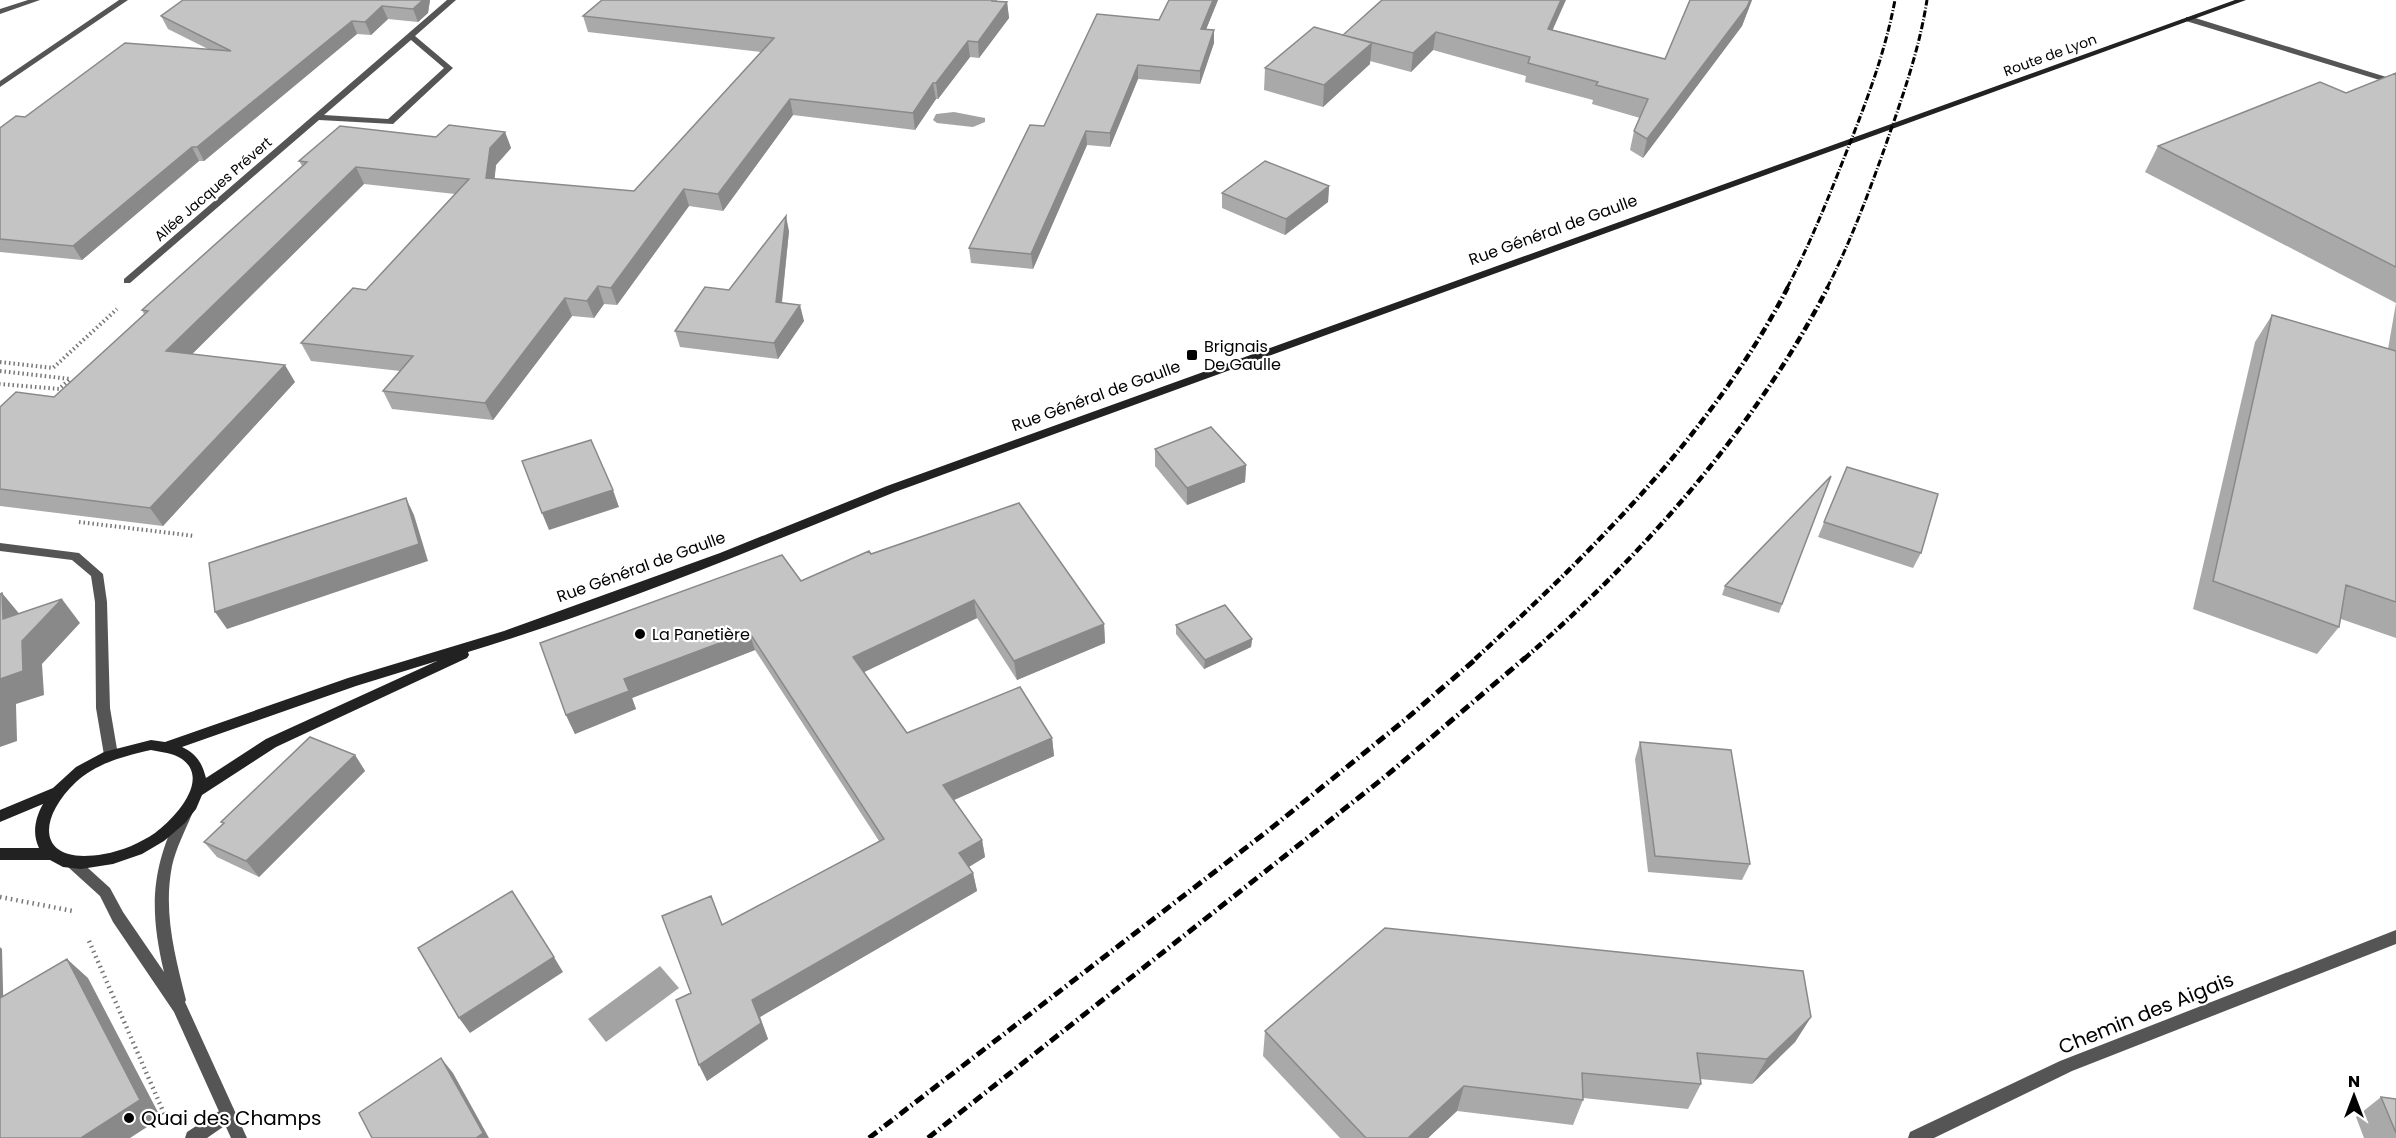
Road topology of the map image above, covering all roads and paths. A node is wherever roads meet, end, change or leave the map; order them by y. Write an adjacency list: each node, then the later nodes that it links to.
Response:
1 (36, 0): 5 (street)
2 (124, 0): 9 (street)
3 (452, 0): 7 (street, Allée Jacques Prévert)
4 (2242, 0): 6 (main road, Route de Lyon)
5 (0, 12)
6 (2189, 20): 8 (street); 11 (main road, Route de Lyon)
7 (411, 36): 10 (street, Allée Jacques Prévert); 10 (street)
8 (2396, 83)
9 (0, 85)
10 (317, 117): 12 (street, Allée Jacques Prévert)
11 (1868, 135): 19 (main road, Rue Général de Gaulle)
12 (128, 281): 13 (path)
13 (0, 362)
14 (0, 370): 15 (path)
15 (0, 384)
16 (69, 520): 17 (path)
17 (195, 536)
18 (0, 547): 21 (street)
19 (508, 635): 20 (main road, Rue Général de Gaulle); 22 (main road, Rue Général de Gaulle)
20 (169, 746): 21 (main road); 22 (main road)
21 (111, 755): 23 (main road)
22 (198, 791): 24 (main road)
23 (57, 793): 25 (main road); 27 (main road)
24 (185, 813): 28 (main road); 33 (street)
25 (0, 816)
26 (0, 854): 27 (main road)
27 (52, 854): 28 (main road)
28 (72, 863): 33 (street)
29 (0, 897): 30 (path)
30 (76, 912)
31 (86, 934): 35 (path)
32 (2396, 937): 38 (street, Chemin des Aigais)
33 (179, 1008): 34 (street)
34 (228, 1114): 36 (street); 37 (street)
35 (170, 1127)
36 (193, 1138)
37 (238, 1138)
38 (1916, 1138)

